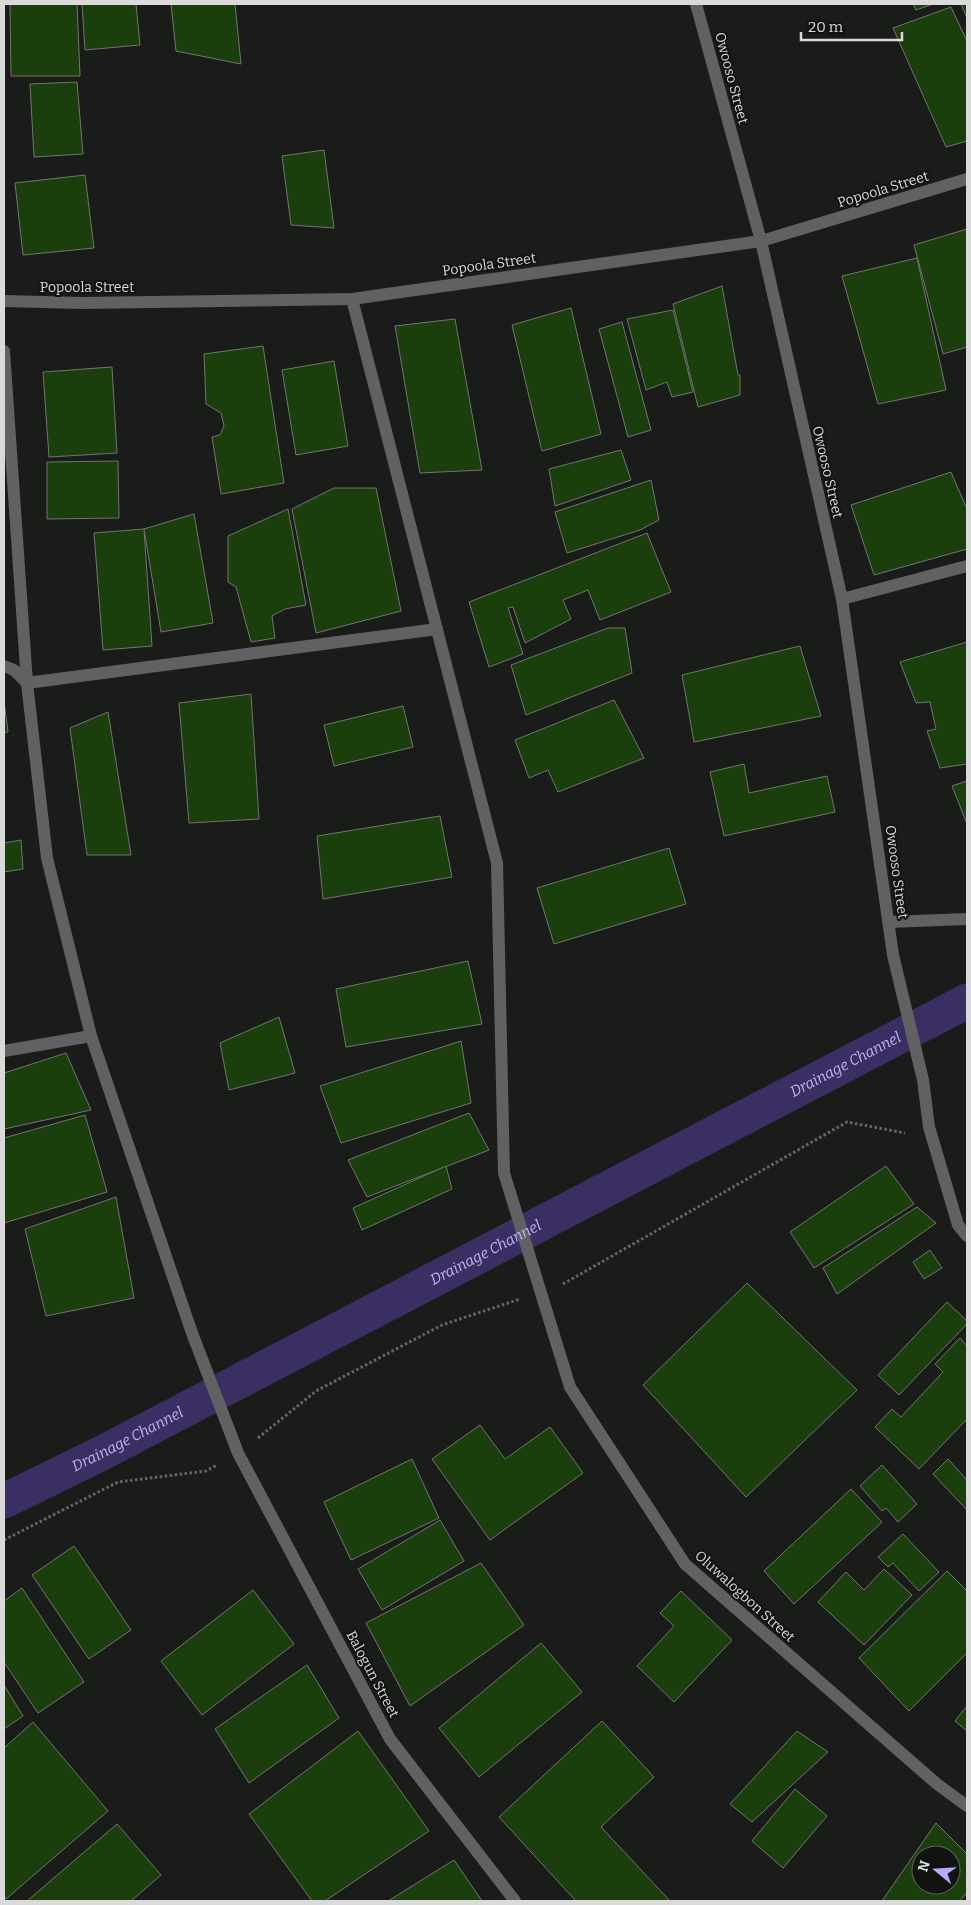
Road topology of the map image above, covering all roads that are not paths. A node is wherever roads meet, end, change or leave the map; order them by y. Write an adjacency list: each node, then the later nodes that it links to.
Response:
1 (696, 4): 3 (street, Owooso Street)
2 (967, 179): 3 (street, Popoola Street)
3 (761, 241): 4 (street, Popoola Street); 8 (street, Owooso Street)
4 (352, 299): 5 (street, Popoola Street); 9 (street, Oluwalogbon Street)
5 (4, 301)
6 (4, 351): 11 (street, Balogun Street)
7 (967, 566): 8 (street)
8 (842, 599): 13 (street, Owooso Street)
9 (437, 629): 11 (street); 17 (street, Oluwalogbon Street)
10 (4, 666): 11 (street)
11 (27, 683): 14 (street, Balogun Street)
12 (967, 919): 13 (street)
13 (889, 922): 16 (street, Owooso Street)
14 (91, 1036): 15 (street); 18 (street, Balogun Street)
15 (4, 1051)
16 (967, 1236)
17 (967, 1806)
18 (515, 1901)

